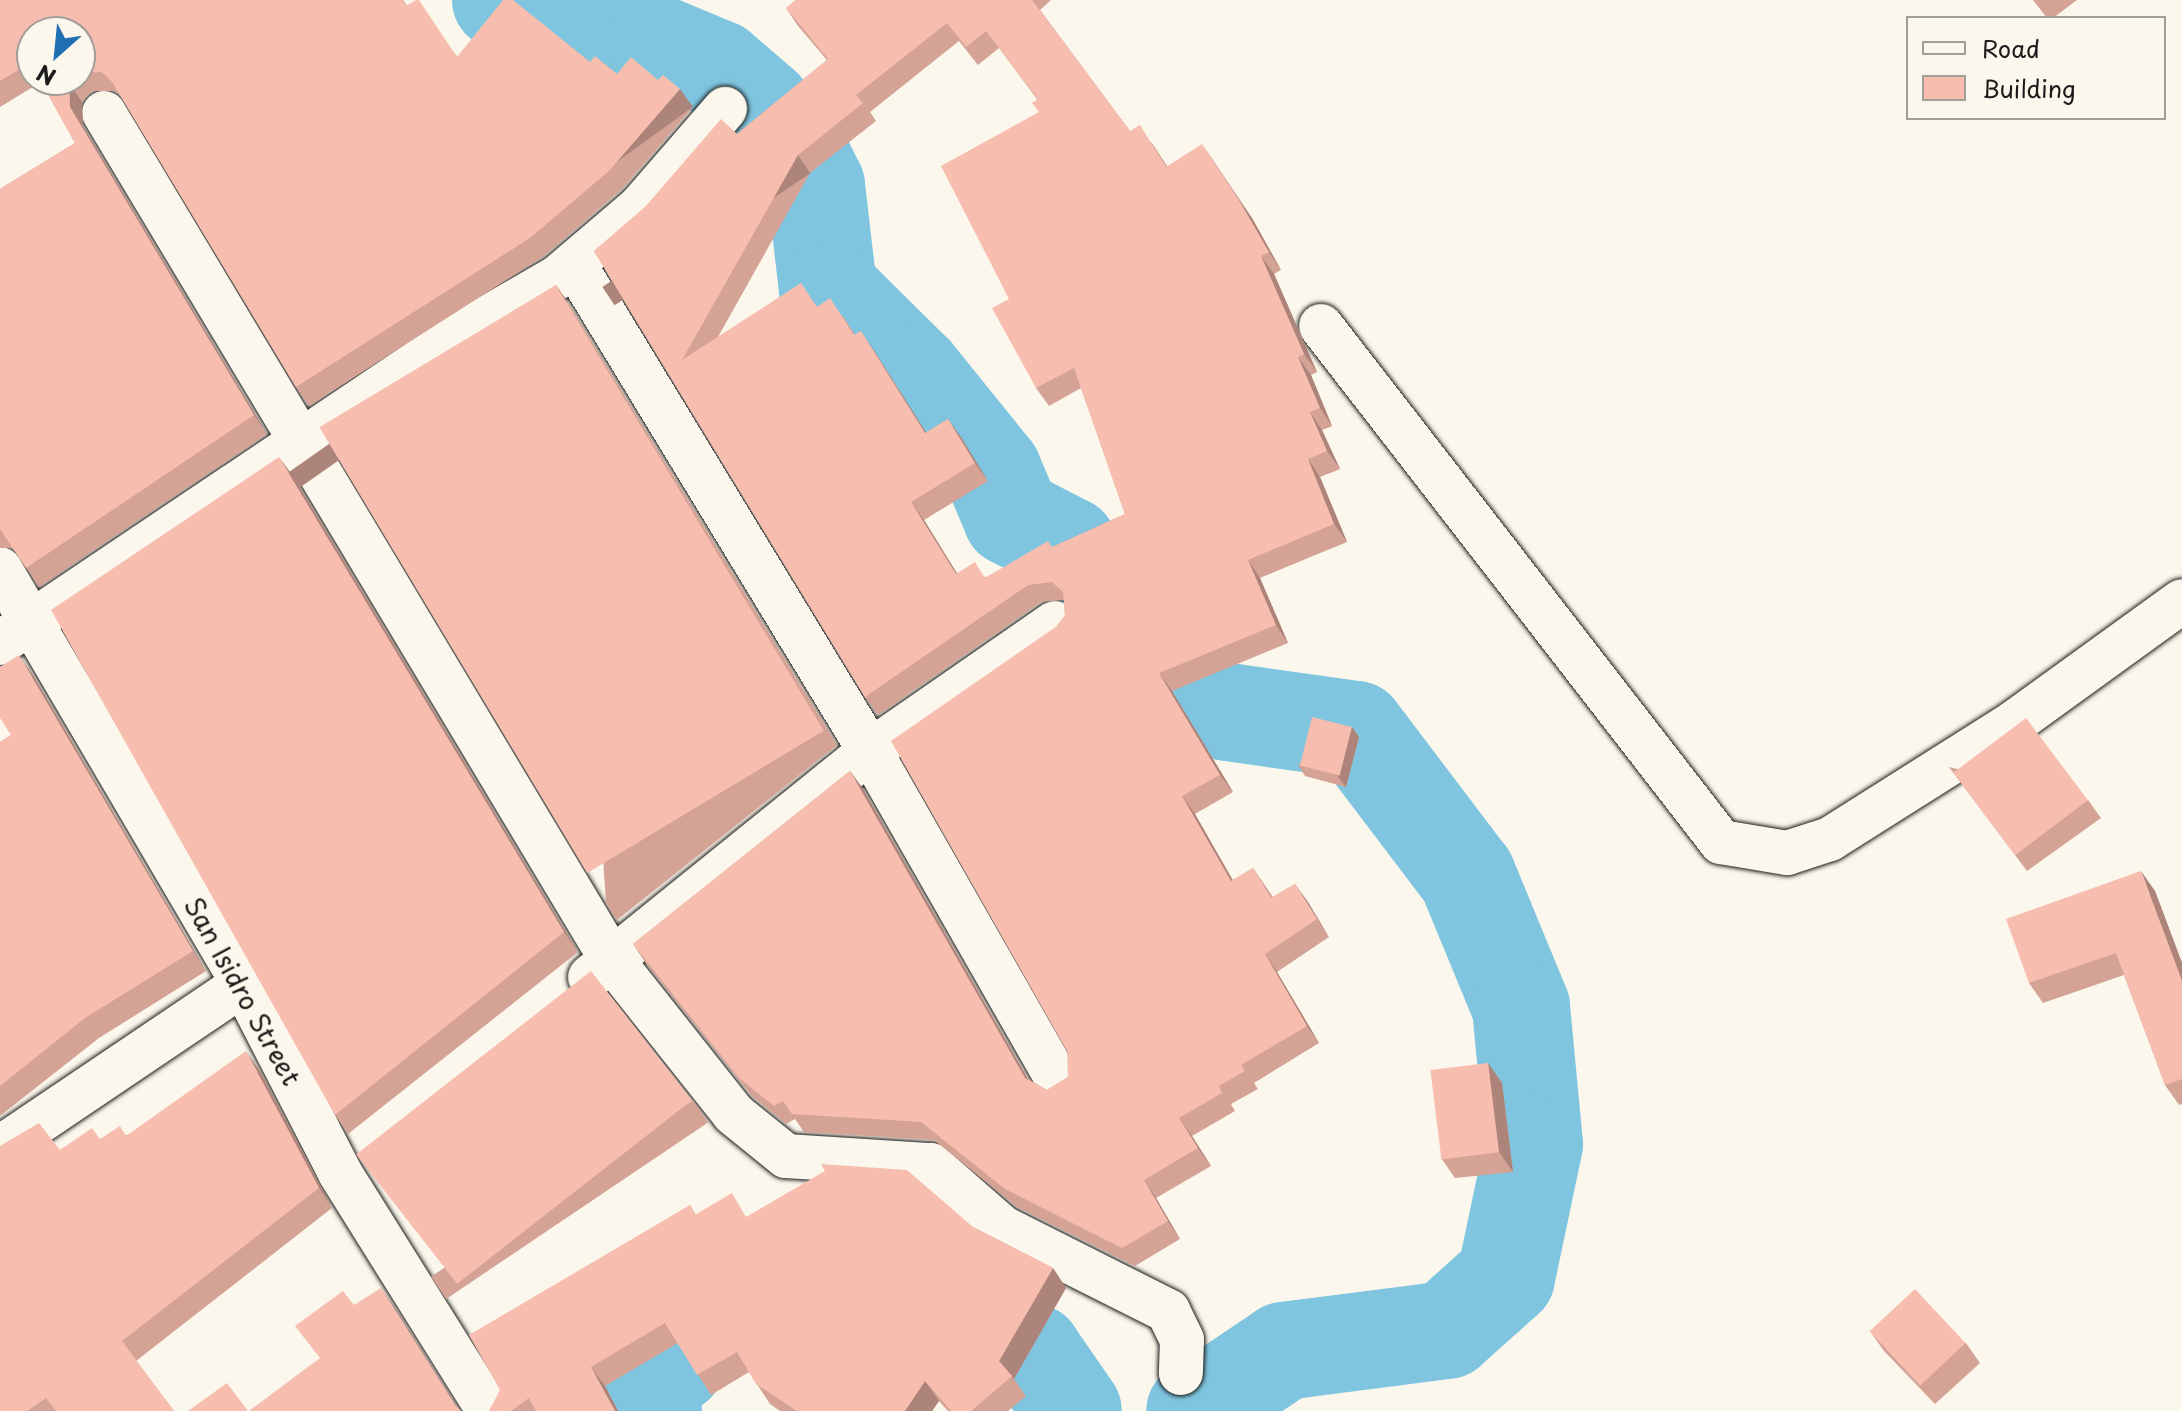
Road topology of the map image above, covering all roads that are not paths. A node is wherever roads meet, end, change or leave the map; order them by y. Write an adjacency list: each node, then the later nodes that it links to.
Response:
1 (725, 109): 3 (street)
2 (104, 113): 5 (street)
3 (574, 264): 5 (street); 10 (street)
4 (1321, 326): 7 (street)
5 (303, 439): 9 (street); 11 (street)
6 (0, 569): 9 (street, San Isidro Street)
7 (2182, 601)
8 (1055, 623): 10 (street)
9 (16, 631): 12 (street, San Isidro Street)
10 (870, 751): 11 (street); 14 (street)
11 (612, 960): 13 (street); 18 (street)
12 (243, 984): 16 (street); 17 (street, San Isidro Street)
13 (562, 999)
14 (1059, 1083)
15 (377, 1144): 17 (street)
16 (0, 1148)
17 (340, 1173): 19 (street, San Isidro Street)
18 (1181, 1373)
19 (489, 1411)

